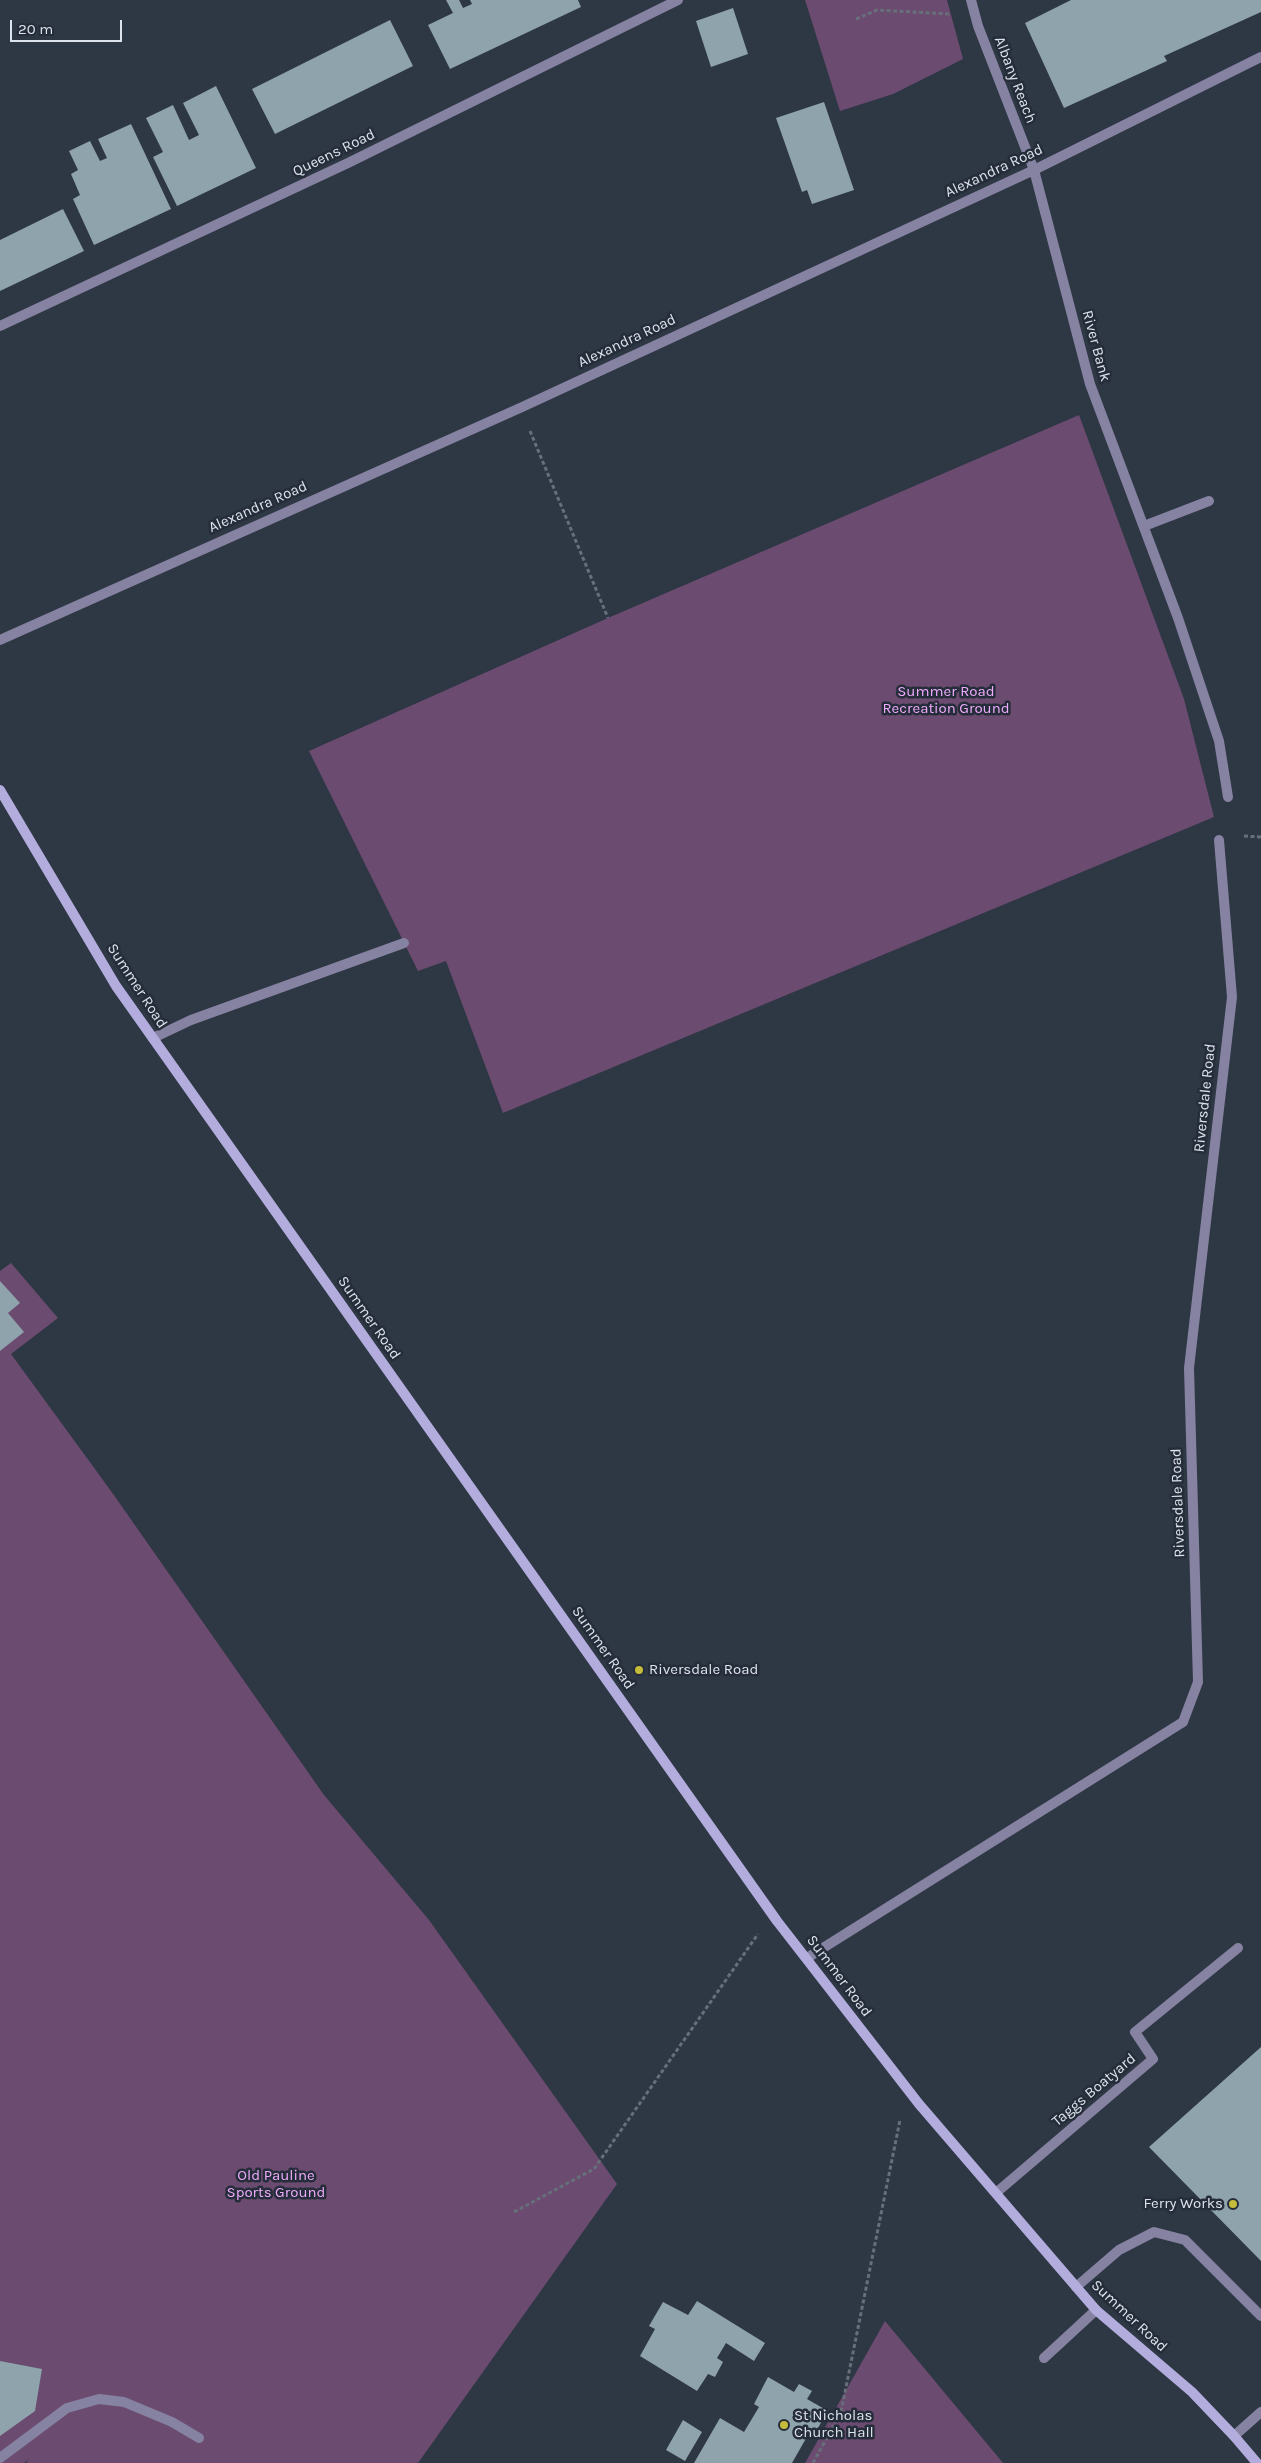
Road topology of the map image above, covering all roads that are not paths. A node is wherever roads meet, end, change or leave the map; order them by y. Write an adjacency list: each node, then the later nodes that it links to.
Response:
1 (678, 0): 5 (street, Queens Road)
2 (971, 0): 4 (street, Albany Reach)
3 (1261, 57): 4 (street, Alexandra Road)
4 (1034, 170): 7 (street, River Bank); 8 (street, Alexandra Road)
5 (0, 326)
6 (1209, 501): 7 (street)
7 (1144, 526): 10 (street, River Bank)
8 (0, 640)
9 (0, 790): 13 (street, Summer Road)
10 (1228, 797)
11 (1219, 840): 15 (street, Riversdale Road)
12 (404, 943): 13 (street)
13 (153, 1038): 15 (street, Summer Road)
14 (1238, 1948): 16 (street, Taggs Boatyard)
15 (807, 1958): 16 (street, Summer Road)
16 (997, 2192): 17 (street, Summer Road)
17 (1076, 2287): 18 (street, Summer Road); 19 (street)
18 (1096, 2310): 20 (street); 22 (street, Summer Road)
19 (1261, 2316)
20 (1044, 2358)
21 (1261, 2412): 22 (street)
22 (1234, 2436): 25 (street, Summer Road)
23 (199, 2438): 24 (street)
24 (0, 2458)
25 (1257, 2463)

